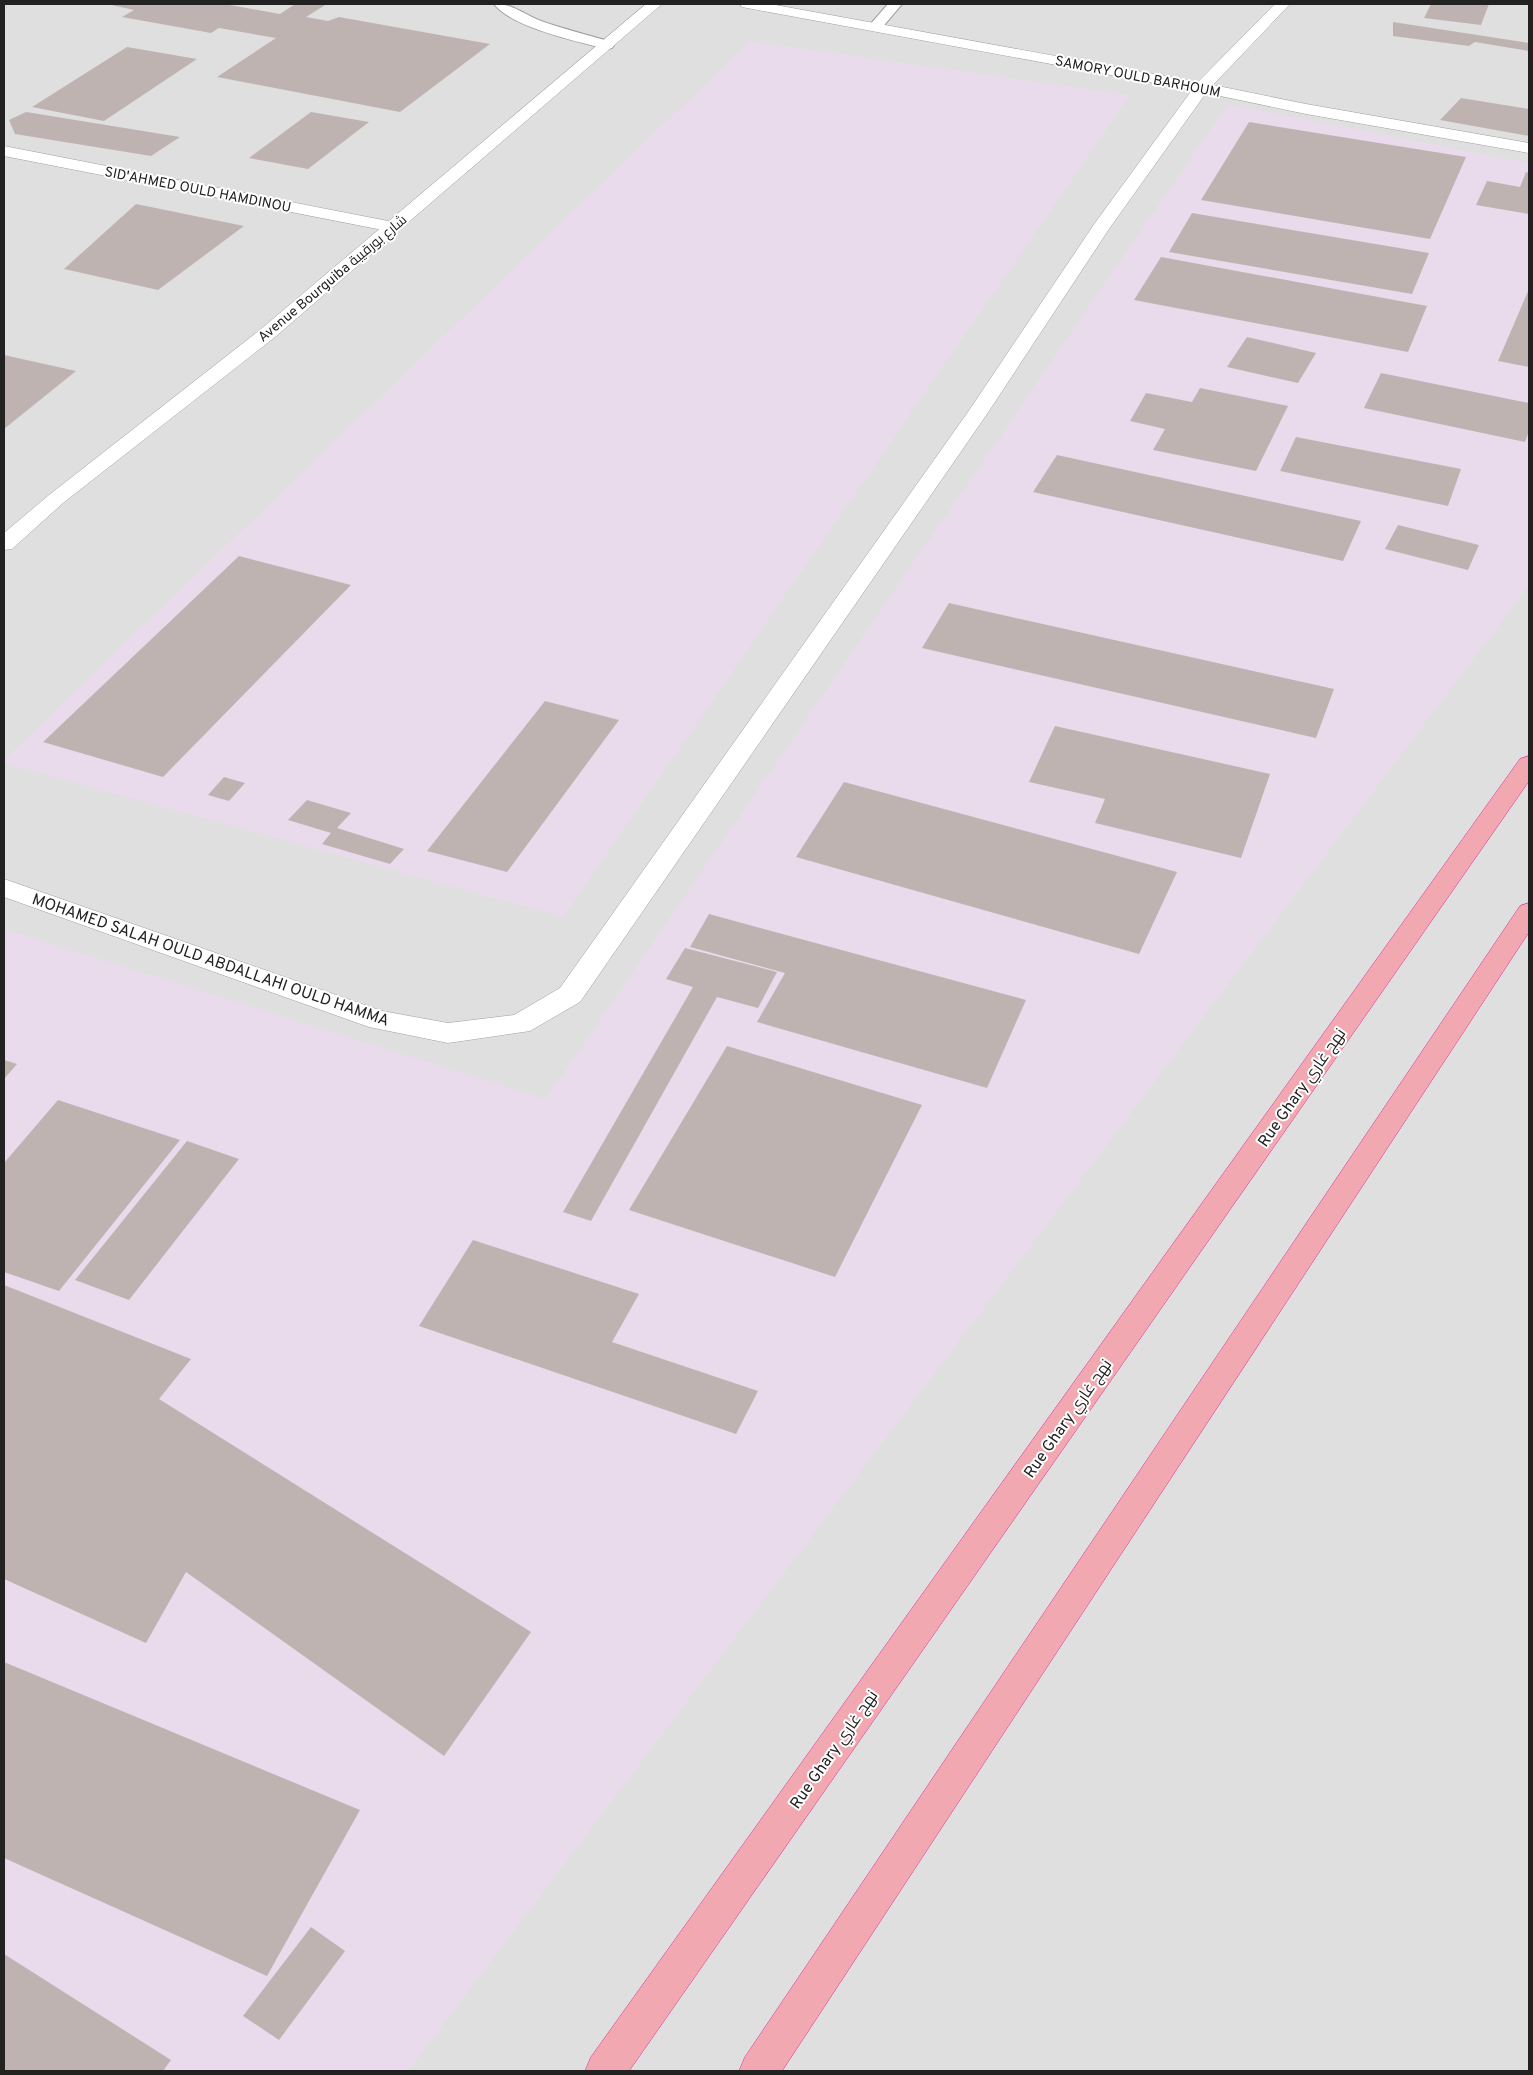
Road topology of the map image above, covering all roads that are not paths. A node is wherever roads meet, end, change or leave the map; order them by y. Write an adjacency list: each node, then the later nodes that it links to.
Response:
1 (501, 4): 7 (lane)
2 (655, 4): 7 (street, Avenue Bourguiba شارع بورقيبة)
3 (747, 4): 6 (street, SAMORY OULD BARHOUM)
4 (895, 4): 6 (lane)
5 (1283, 4): 8 (street, MOHAMED SALAH OULD ABDALLAHI OULD HAMMA)
6 (875, 27): 8 (street, SAMORY OULD BARHOUM)
7 (606, 45): 11 (street, Avenue Bourguiba شارع بورقيبة)
8 (1202, 87): 9 (street, SAMORY OULD BARHOUM); 14 (street, MOHAMED SALAH OULD ABDALLAHI OULD HAMMA)
9 (1529, 148)
10 (4, 151): 11 (street, SID'AHMED OULD HAMDINOU)
11 (393, 227): 12 (street, Avenue Bourguiba شارع بورقيبة)
12 (4, 544)
13 (1529, 764): 16 (highway, Rue Ghary نهج غاري)
14 (4, 888)
15 (1529, 912): 17 (highway)
16 (605, 2071)
17 (759, 2071)

